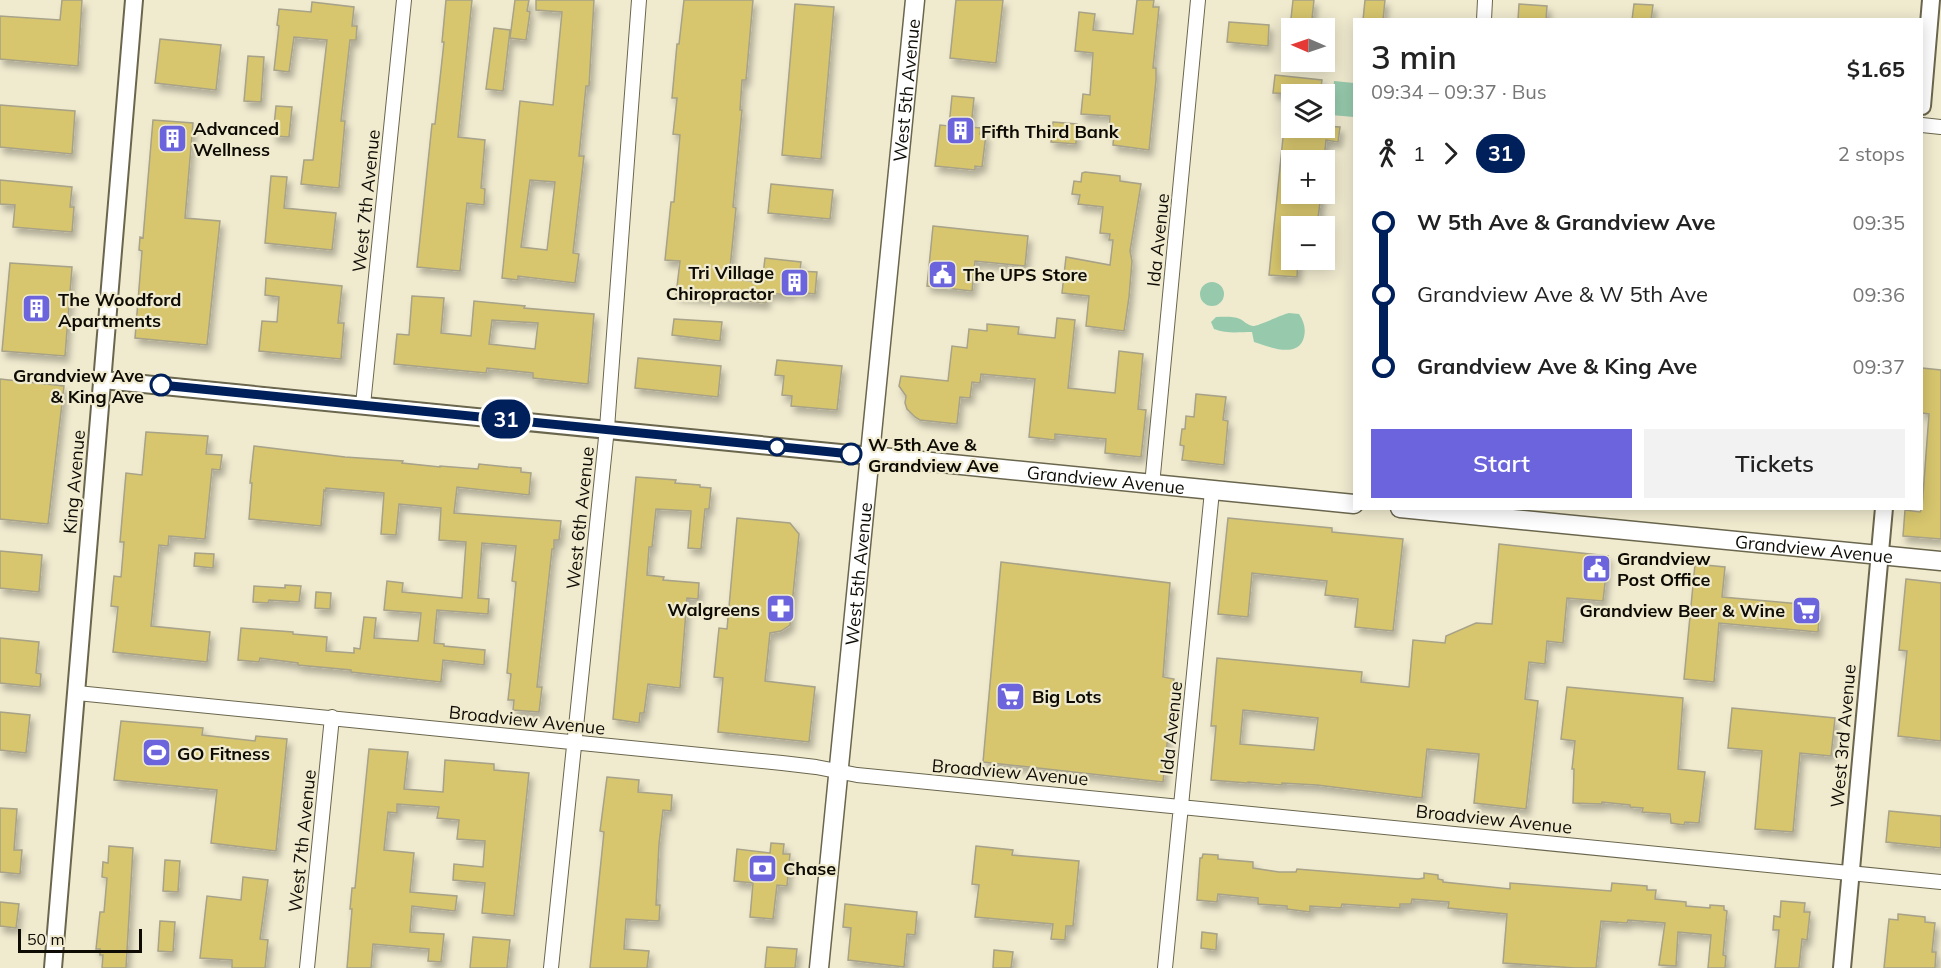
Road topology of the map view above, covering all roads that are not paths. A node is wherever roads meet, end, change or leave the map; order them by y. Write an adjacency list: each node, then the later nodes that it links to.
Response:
1 (134, 0): 12 (street, King Avenue)
2 (404, 0): 13 (street, West 7th Avenue)
3 (639, 0): 14 (street, West 6th Avenue)
4 (915, 0): 15 (main road, West 5th Avenue)
5 (1198, 0): 16 (street, Ida Avenue)
6 (1485, 0): 8 (street)
7 (1931, 0): 9 (street)
8 (1484, 18)
9 (1923, 94)
10 (1923, 125): 11 (street)
11 (1941, 127)
12 (103, 380): 13 (street, Grandview Avenue); 23 (street, King Avenue)
13 (363, 405): 14 (street, Grandview Avenue)
14 (607, 428): 15 (street, Grandview Avenue); 25 (street, West 6th Avenue)
15 (871, 456): 16 (main road, Grandview Avenue); 26 (main road, West 5th Avenue)
16 (1152, 485): 17 (main road, Grandview Avenue)
17 (1212, 491): 18 (main road, Grandview Avenue); 27 (street, Ida Avenue)
18 (1353, 504)
19 (1420, 510): 21 (main road, Grandview Avenue)
20 (1884, 510): 21 (street, West 3rd Avenue)
21 (1880, 556): 22 (main road, Grandview Avenue); 28 (street, West 3rd Avenue)
22 (1941, 561)
23 (77, 693): 24 (street, Broadview Avenue); 30 (street, King Avenue)
24 (332, 717): 25 (street, Broadview Avenue); 31 (street, West 7th Avenue)
25 (574, 743): 26 (street, Broadview Avenue); 32 (street, West 6th Avenue)
26 (838, 771): 27 (street, Broadview Avenue); 33 (main road, West 5th Avenue)
27 (1181, 806): 28 (street, Broadview Avenue); 34 (street, Ida Avenue)
28 (1850, 873): 29 (street, Broadview Avenue); 35 (street, West 3rd Avenue)
29 (1941, 882)
30 (53, 968)
31 (307, 968)
32 (551, 968)
33 (819, 968)
34 (1165, 968)
35 (1842, 968)

